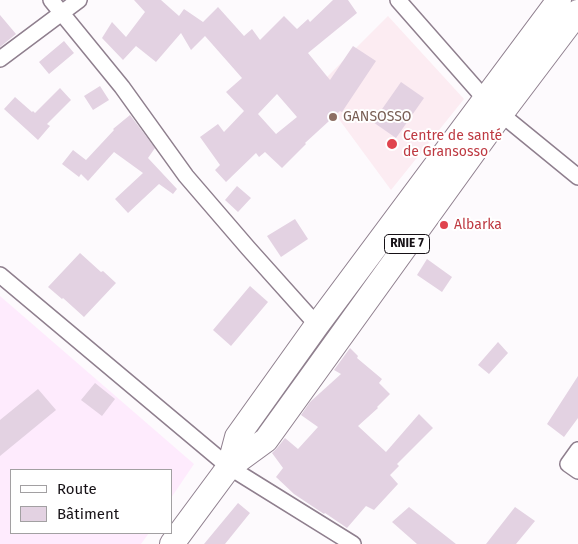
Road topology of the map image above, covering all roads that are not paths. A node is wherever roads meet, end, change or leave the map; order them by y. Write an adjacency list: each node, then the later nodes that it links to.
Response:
1 (51, 0): 6 (street)
2 (79, 0): 6 (street)
3 (398, 0): 8 (street)
4 (559, 0): 8 (main road, RNIE 7 / RNIE 7)
5 (578, 12): 8 (main road, RNIE 7 / RNIE 7)
6 (62, 13): 7 (street); 11 (street)
7 (0, 59)
8 (493, 106): 9 (street); 11 (main road, RNIE 7 / RNIE 7); 13 (main road, RNIE 7 / RNIE 7)
9 (578, 177)
10 (0, 275): 13 (street)
11 (317, 325): 13 (main road, RNIE 7 / RNIE 7)
12 (578, 450): 14 (street)
13 (228, 467): 15 (main road, RNIE 7 / RNIE 7); 16 (street)
14 (578, 470)
15 (172, 544)
16 (353, 544)

